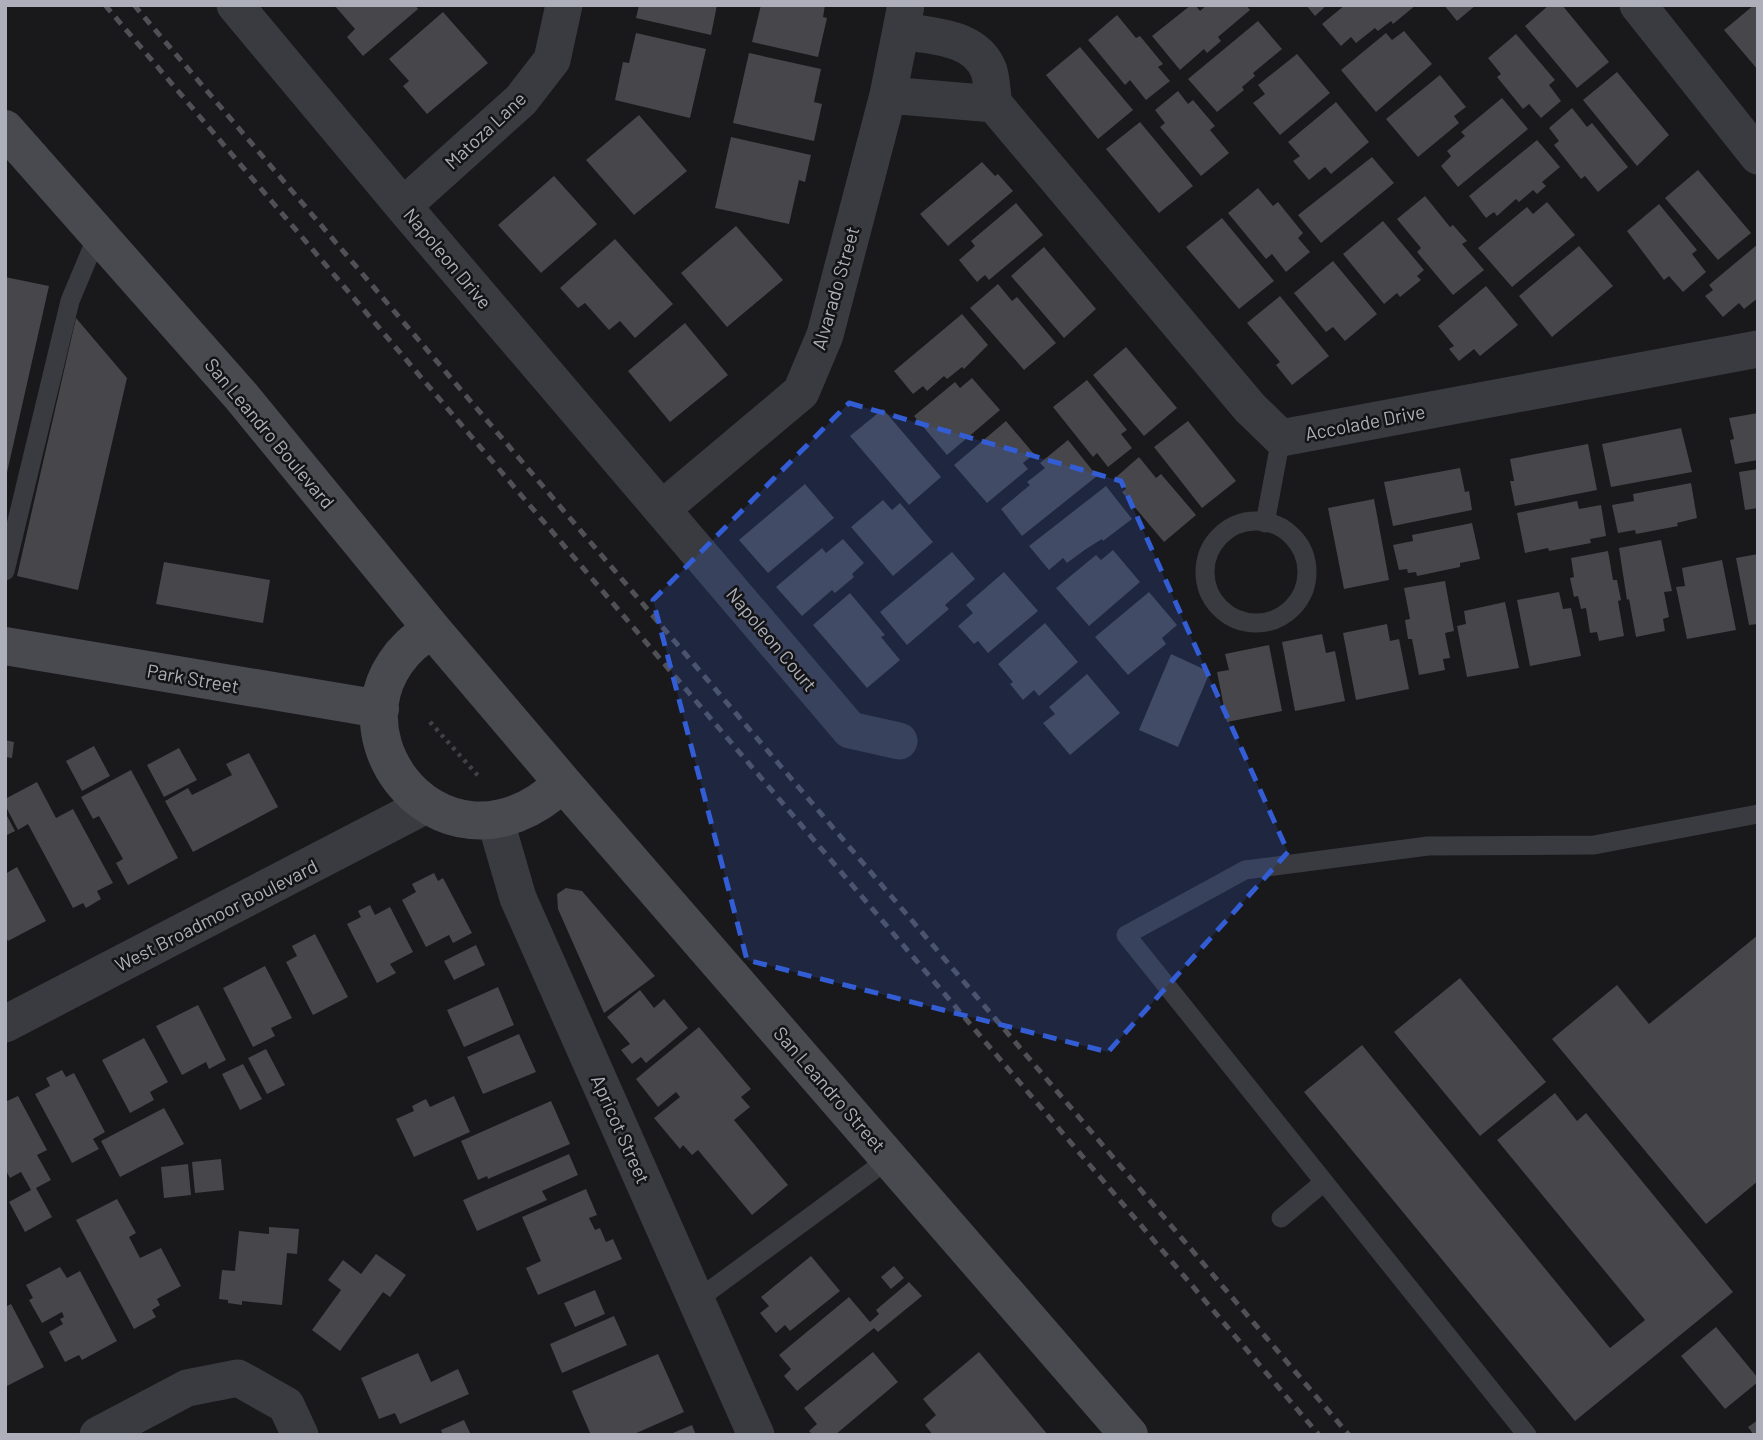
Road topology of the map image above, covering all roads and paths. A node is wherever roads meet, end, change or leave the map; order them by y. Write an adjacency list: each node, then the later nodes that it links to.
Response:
1 (235, 5): 9 (street, Napoleon Drive)
2 (564, 5): 9 (street, Matoza Lane)
3 (1638, 5): 8 (street)
4 (904, 18): 5 (street, Alvarado Street); 6 (street, Accolade Drive)
5 (888, 95): 6 (street); 13 (street, Alvarado Street)
6 (994, 104): 12 (street, Accolade Drive)
7 (5, 129): 10 (main road, San Leandro Boulevard)
8 (1758, 156)
9 (403, 206): 13 (street, Napoleon Drive)
10 (98, 234): 15 (lane); 16 (main road, San Leandro Boulevard)
11 (1758, 349): 12 (street, Accolade Drive)
12 (1281, 438): 14 (lane)
13 (662, 509): 20 (street, Napoleon Court)
14 (1265, 523): 14 (lane)
15 (5, 571)
16 (432, 629): 18 (main road); 21 (main road, San Leandro Boulevard)
17 (5, 646): 18 (main road, Park Street)
18 (380, 709): 24 (main road)
19 (430, 722): 22 (path)
20 (900, 741)
21 (529, 743): 23 (main road, San Leandro Street)
22 (481, 779)
23 (563, 783): 26 (main road); 28 (main road, San Leandro Street)
24 (426, 805): 26 (main road); 27 (street, West Broadmoor Boulevard)
25 (1758, 814): 29 (lane)
26 (495, 819): 31 (street, Apricot Street)
27 (5, 1024)
28 (890, 1158): 31 (lane); 35 (main road, San Leandro Street)
29 (1324, 1182): 30 (lane); 36 (lane)
30 (1281, 1218)
31 (697, 1300): 34 (street, Apricot Street)
32 (98, 1435): 33 (street)
33 (300, 1435)
34 (757, 1435)
35 (1129, 1435)
36 (1527, 1435)

